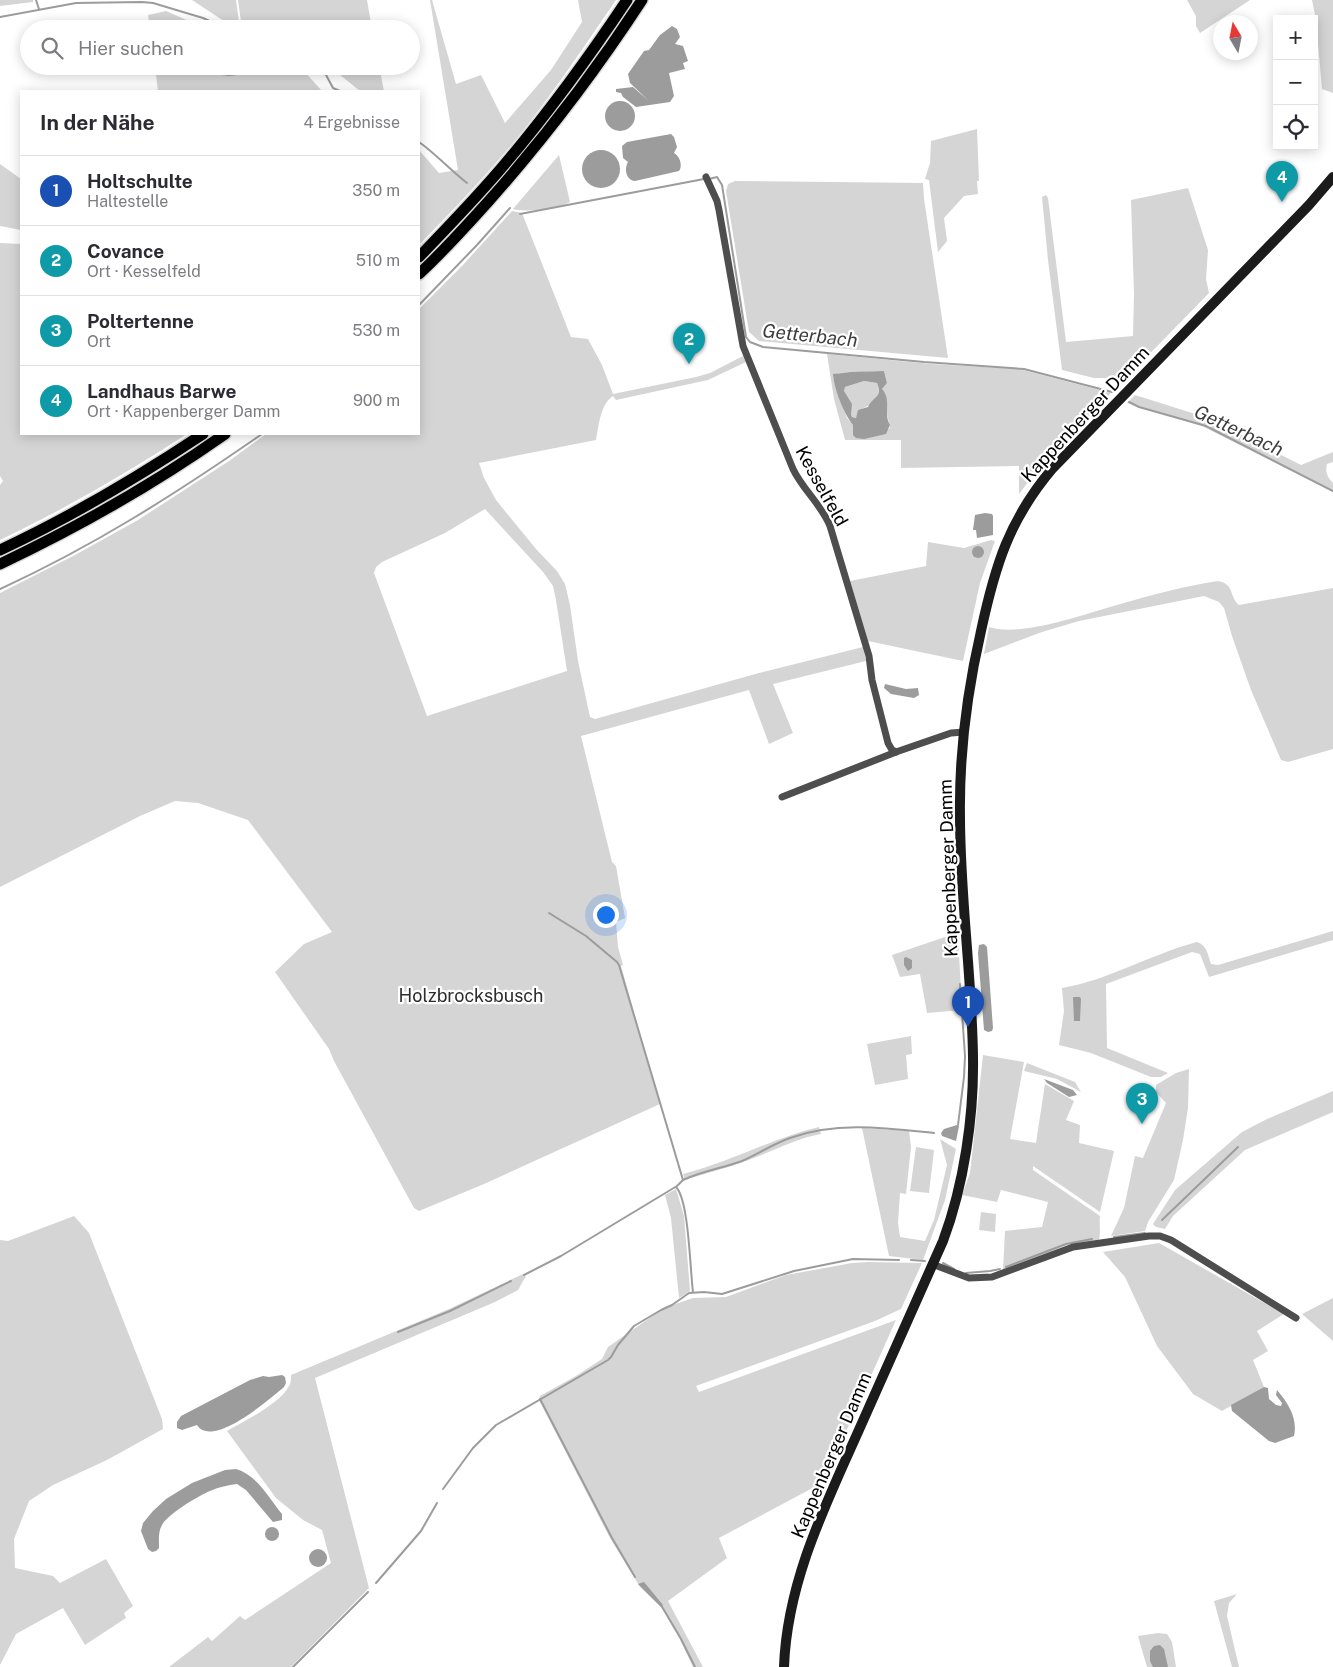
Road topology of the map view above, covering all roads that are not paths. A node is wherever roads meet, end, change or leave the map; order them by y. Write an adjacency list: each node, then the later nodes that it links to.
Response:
1 (627, 0): 5 (highway)
2 (642, 0): 6 (highway)
3 (1333, 177): 11 (main road, Kappenberger Damm)
4 (706, 179): 12 (street, Kesselfeld)
5 (420, 256)
6 (420, 273)
7 (201, 435): 9 (highway)
8 (223, 435): 10 (highway)
9 (0, 550)
10 (0, 564)
11 (964, 732): 12 (street); 14 (main road, Kappenberger Damm)
12 (896, 752): 13 (street)
13 (782, 797)
14 (932, 1264): 15 (street); 16 (main road, Kappenberger Damm)
15 (1296, 1318)
16 (784, 1667)

